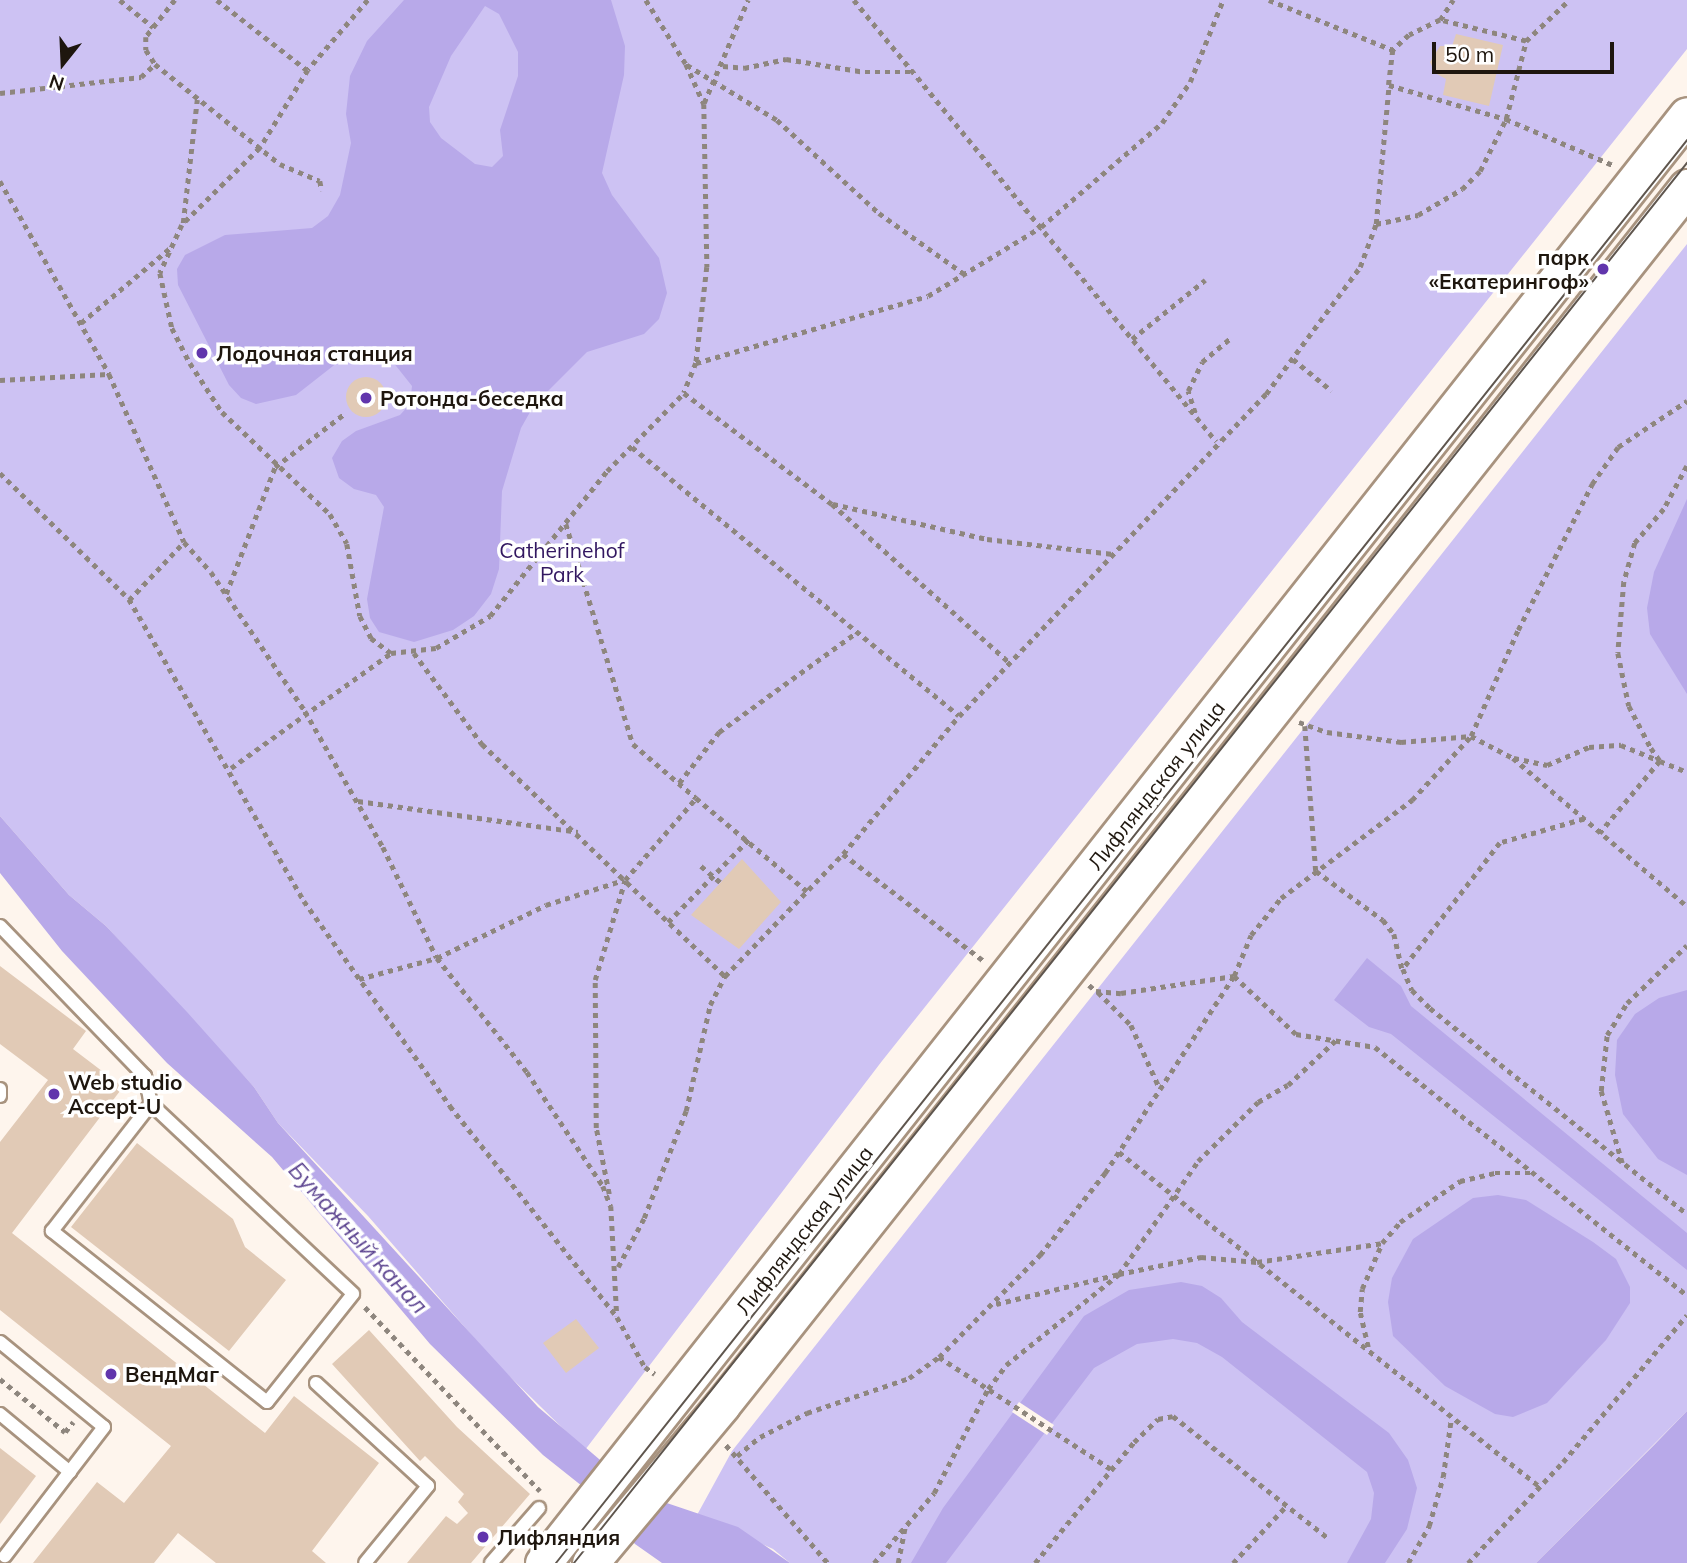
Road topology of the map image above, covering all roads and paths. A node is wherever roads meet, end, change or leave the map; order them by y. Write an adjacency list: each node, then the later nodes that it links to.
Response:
1 (120, 0): 13 (path)
2 (217, 0): 19 (path)
3 (368, 0): 19 (path)
4 (646, 0): 17 (path)
5 (748, 0): 18 (path)
6 (854, 0): 20 (path)
7 (1223, 0): 35 (path)
8 (1269, 0): 15 (path)
9 (1453, 0): 12 (path)
10 (1569, 0): 14 (path)
11 (173, 1): 13 (path)
12 (1440, 20): 14 (path); 15 (path)
13 (153, 27): 16 (path)
14 (1527, 41): 27 (path)
15 (1393, 50): 22 (path)
16 (155, 64): 23 (path); 24 (path)
17 (686, 64): 21 (path); 25 (path)
18 (723, 66): 20 (path); 21 (path)
19 (308, 71): 28 (path)
20 (913, 72): 35 (path)
21 (716, 81): 25 (path); 37 (path)
22 (1389, 85): 27 (path); 33 (path)
23 (0, 93)
24 (197, 99): 28 (path); 34 (path)
25 (704, 104): 43 (path)
26 (1687, 115): 141 (street, Лифляндская улица)
27 (1506, 119): 29 (path); 33 (path)
28 (260, 148): 32 (path); 34 (path)
29 (1618, 169)
30 (0, 181): 39 (path)
31 (1687, 187): 141 (street, Лифляндская улица)
32 (322, 191)
33 (1376, 224): 42 (path)
34 (182, 225): 36 (path)
35 (1041, 227): 37 (path); 41 (path)
36 (171, 247): 39 (path); 54 (path)
37 (967, 276): 43 (path)
38 (1205, 280): 41 (path)
39 (81, 323): 44 (path)
40 (1231, 338): 50 (path)
41 (1132, 339): 50 (path)
42 (1293, 359): 46 (path); 51 (path)
43 (696, 363): 47 (path)
44 (109, 374): 45 (path); 58 (path)
45 (0, 380)
46 (1332, 391)
47 (684, 393): 52 (path); 56 (path)
48 (1687, 401): 70 (path)
49 (344, 414): 54 (path)
50 (1196, 417): 51 (path)
51 (1216, 441): 59 (path)
52 (632, 447): 57 (path); 62 (path)
53 (1687, 466): 72 (path)
54 (275, 467): 60 (path); 63 (path)
55 (0, 473): 61 (path)
56 (832, 504): 59 (path); 65 (path)
57 (566, 524): 64 (path); 75 (path)
58 (184, 542): 60 (path); 61 (path)
59 (1114, 554): 65 (path)
60 (226, 595): 66 (path)
61 (129, 600): 73 (path)
62 (857, 632): 67 (path); 75 (path)
63 (391, 653): 64 (path); 66 (path)
64 (415, 653): 79 (path)
65 (1010, 663): 67 (path)
66 (305, 711): 73 (path); 77 (path)
67 (959, 716): 82 (path)
68 (1293, 717): 69 (path)
69 (1304, 725): 70 (path); 84 (path)
70 (1471, 736): 71 (path); 84 (path)
71 (1513, 758): 72 (path); 78 (path)
72 (1660, 761): 74 (path); 80 (path)
73 (231, 768): 98 (path)
74 (1687, 772)
75 (679, 783): 76 (path)
76 (696, 798): 81 (path); 86 (path)
77 (357, 801): 79 (path); 93 (path)
78 (1584, 819): 80 (path); 95 (path)
79 (579, 832): 86 (path)
80 (1600, 833): 89 (path)
81 (749, 839): 85 (path); 88 (path)
82 (843, 854): 88 (path); 94 (path)
83 (701, 866): 85 (path)
84 (1316, 871): 95 (path); 97 (path)
85 (713, 877): 87 (path); 90 (path)
86 (625, 880): 90 (path); 93 (path); 110 (path)
87 (721, 883)
88 (807, 891): 96 (path)
89 (1687, 906)
90 (668, 922): 96 (path)
91 (0, 926): 105 (lane)
92 (1687, 945): 107 (path)
93 (437, 958): 98 (path); 110 (path)
94 (987, 964)
95 (1403, 969): 107 (path)
96 (725, 976): 114 (path)
97 (1234, 976): 100 (path); 101 (path); 103 (path)
98 (359, 979): 120 (path)
99 (1084, 982): 100 (path)
100 (1096, 991): 103 (path)
101 (1337, 1038): 108 (path); 109 (path)
102 (0, 1089): 104 (lane)
103 (1160, 1090): 106 (path)
104 (0, 1096)
105 (151, 1104): 116 (lane); 116 (lane)
106 (1119, 1152): 109 (path); 118 (path)
107 (1622, 1164): 111 (path)
108 (1530, 1174): 112 (path); 117 (path)
109 (1174, 1194): 113 (path); 115 (path)
110 (611, 1207): 114 (path)
111 (1687, 1214)
112 (1382, 1242): 113 (path); 122 (path)
113 (1257, 1262): 115 (path); 122 (path)
114 (618, 1267): 120 (path)
115 (1118, 1274): 118 (path); 127 (path)
116 (352, 1294): 135 (path)
117 (1687, 1295)
118 (996, 1304): 123 (path)
119 (1687, 1315): 136 (path)
120 (617, 1317): 124 (path)
121 (0, 1342): 134 (lane)
122 (1368, 1348): 129 (path)
123 (939, 1357): 127 (path); 132 (path)
124 (662, 1378)
125 (0, 1379): 130 (path)
126 (316, 1383): 143 (lane)
127 (988, 1389): 133 (path); 139 (path)
128 (0, 1414): 134 (lane)
129 (1451, 1419): 136 (path); 151 (path)
130 (65, 1432)
131 (719, 1437): 132 (path)
132 (737, 1456): 146 (path)
133 (1111, 1469): 137 (path); 149 (path)
134 (70, 1472): 142 (lane)
135 (532, 1482)
136 (1539, 1486): 152 (path)
137 (1287, 1505): 140 (path); 150 (path)
138 (539, 1508): 144 (lane)
139 (905, 1525): 147 (path); 148 (path)
140 (1327, 1537)
141 (587, 1547): 145 (street)
142 (5, 1556)
143 (365, 1563)
144 (491, 1563)
145 (543, 1563)
146 (828, 1563)
147 (874, 1563)
148 (898, 1563)
149 (1035, 1563)
150 (1233, 1563)
151 (1408, 1563)
152 (1468, 1563)

